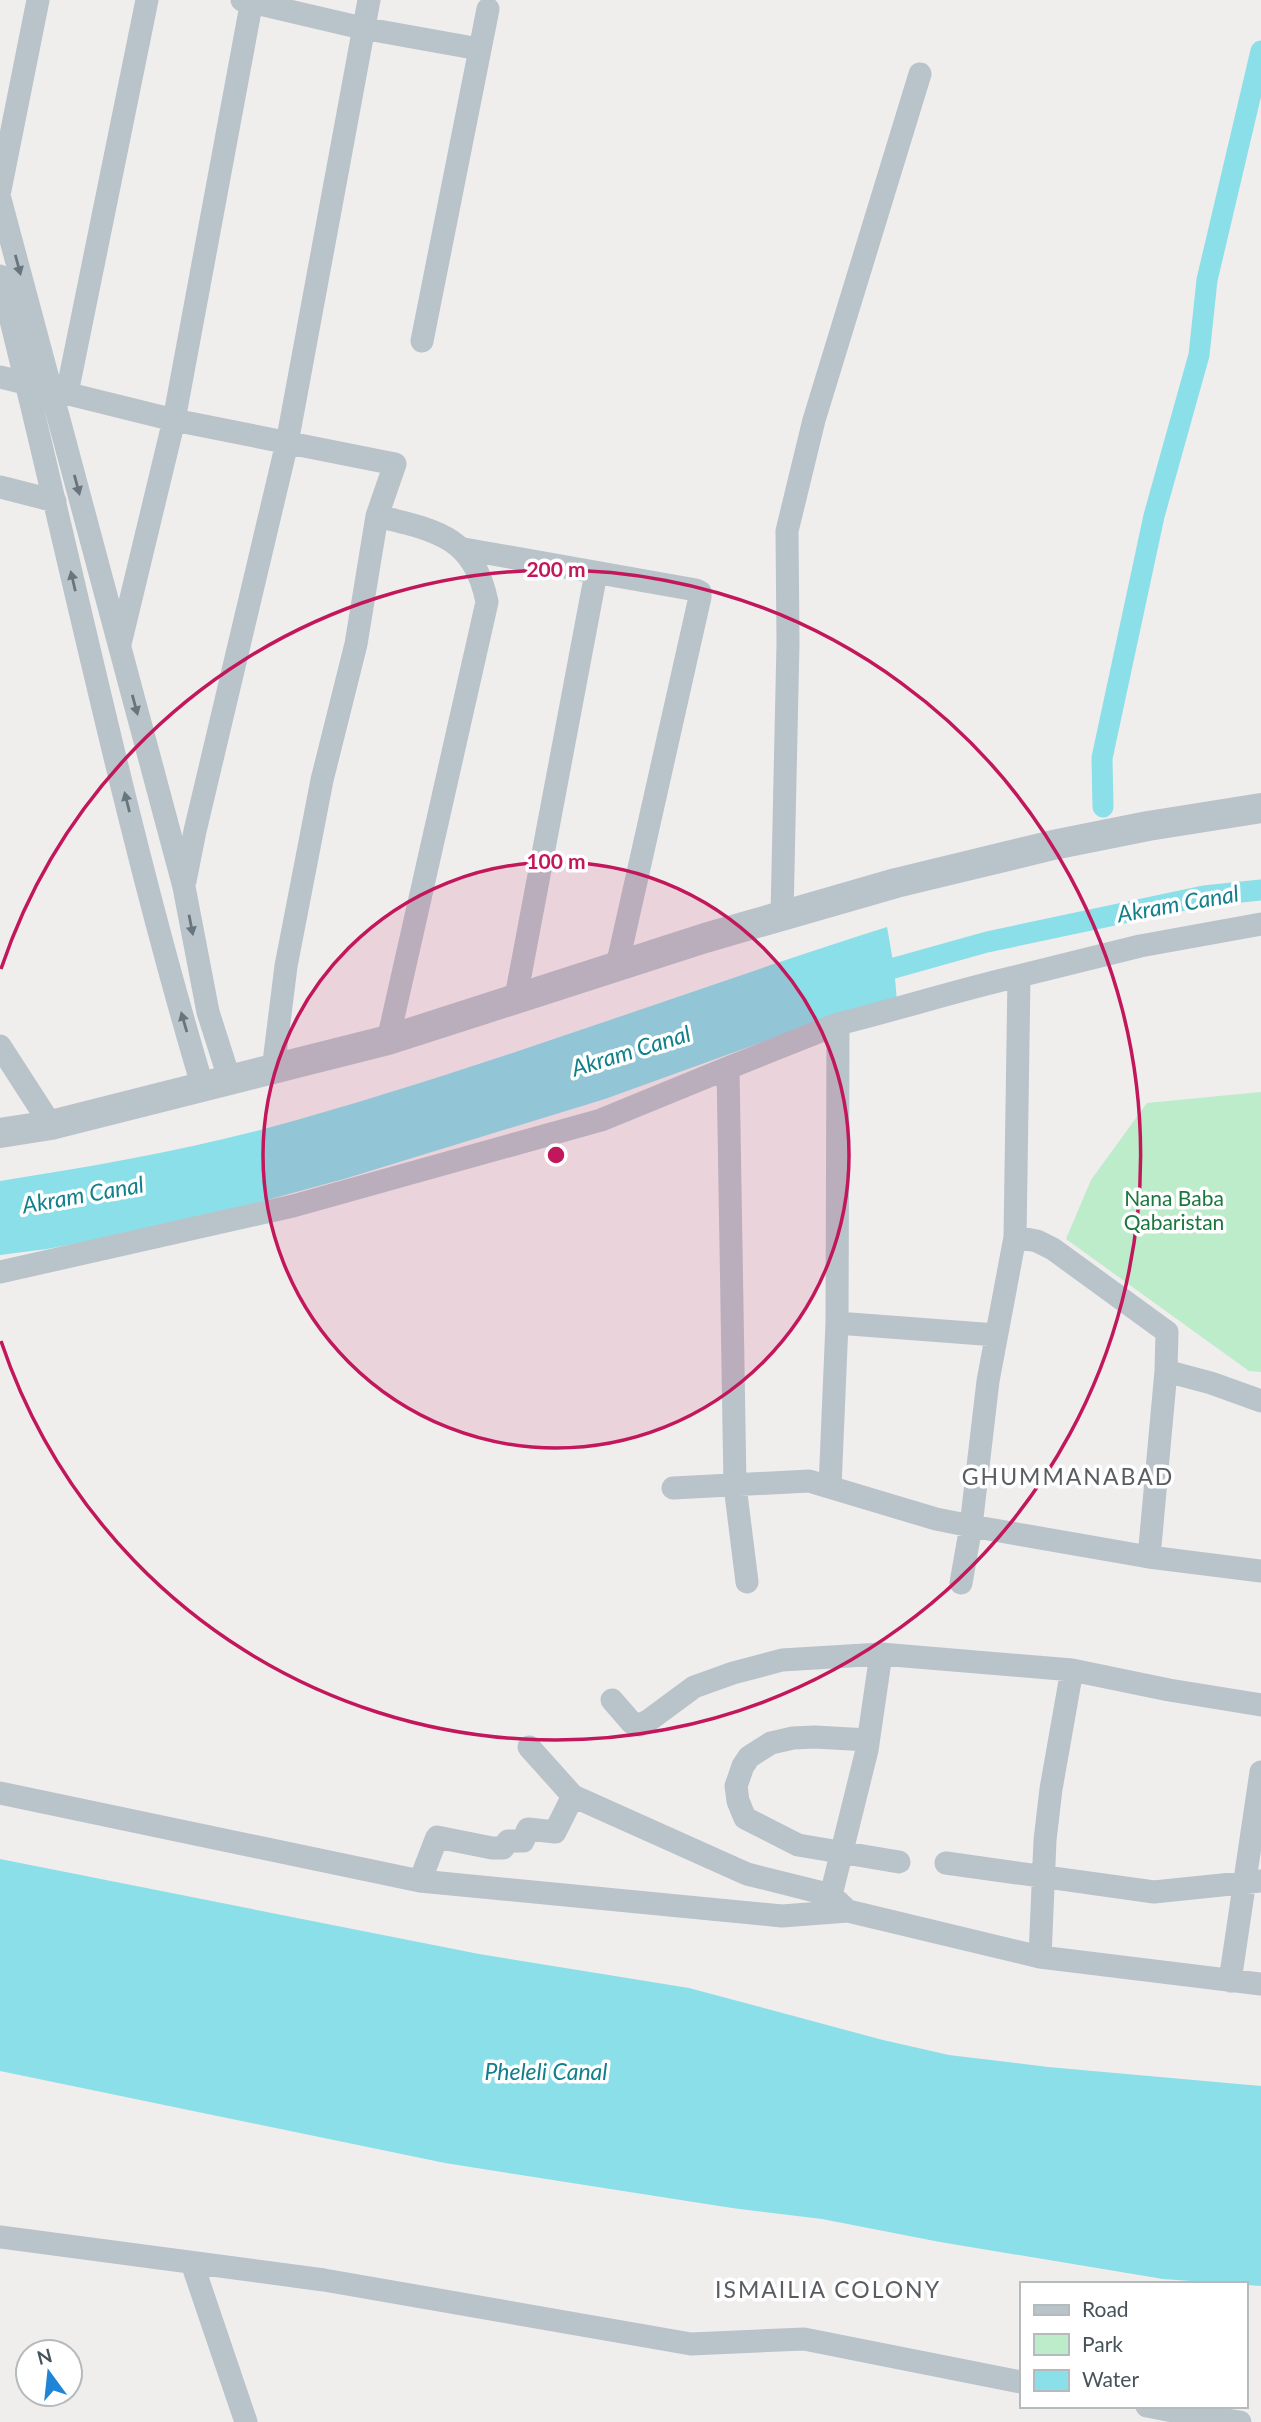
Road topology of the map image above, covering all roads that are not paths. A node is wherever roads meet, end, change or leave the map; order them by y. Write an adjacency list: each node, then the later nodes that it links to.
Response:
1 (38, 0): 9 (street)
2 (147, 0): 15 (street)
3 (369, 0): 6 (street)
4 (248, 1): 6 (street); 16 (street)
5 (488, 9): 7 (street)
6 (362, 28): 7 (street); 17 (street)
7 (479, 49): 12 (street)
8 (920, 74): 26 (street)
9 (0, 190)
10 (0, 199): 15 (street, one-way to 15)
11 (0, 276): 14 (street)
12 (422, 341)
13 (0, 377): 14 (street)
14 (27, 385): 15 (street); 19 (street)
15 (59, 391): 16 (street); 23 (street, one-way to 23)
16 (174, 420): 17 (street); 23 (street)
17 (287, 443): 20 (street); 25 (street)
18 (0, 487): 19 (street)
19 (55, 501): 36 (street, one-way to 19)
20 (377, 516): 21 (street); 35 (street)
21 (464, 549): 22 (street); 32 (street)
22 (596, 573): 28 (street); 30 (street)
23 (119, 647): 25 (street, one-way to 25)
24 (1261, 808): 26 (street)
25 (184, 887): 36 (street, one-way to 36)
26 (782, 915): 28 (street)
27 (1261, 924): 29 (street)
28 (617, 966): 30 (street)
29 (1018, 976): 31 (street); 39 (street)
30 (516, 998): 32 (street)
31 (838, 1024): 34 (street); 41 (street)
32 (388, 1040): 35 (street)
33 (0, 1046): 37 (street)
34 (728, 1068): 40 (street); 45 (street)
35 (273, 1070): 36 (street)
36 (217, 1084): 37 (street)
37 (51, 1125): 38 (street)
38 (0, 1133)
39 (1015, 1237): 42 (street); 43 (street)
40 (0, 1272)
41 (837, 1323): 42 (street); 46 (street)
42 (996, 1335): 48 (street)
43 (1166, 1371): 44 (street); 49 (street)
44 (1261, 1401)
45 (735, 1486): 46 (street); 47 (street); 51 (street)
46 (831, 1487): 48 (street)
47 (673, 1488)
48 (971, 1526): 49 (street); 52 (street)
49 (1149, 1557): 50 (street)
50 (1261, 1571)
51 (747, 1582)
52 (961, 1583)
53 (881, 1654): 54 (street); 55 (street); 57 (street)
54 (1072, 1670): 56 (street); 65 (street)
55 (612, 1700)
56 (1261, 1705)
57 (868, 1740): 62 (street); 62 (street)
58 (529, 1747): 61 (street)
59 (1261, 1772): 67 (street)
60 (0, 1793): 66 (street)
61 (573, 1796): 66 (street); 68 (street)
62 (843, 1852): 63 (street); 68 (street)
63 (899, 1862)
64 (946, 1863): 65 (street)
65 (1045, 1877): 67 (street); 69 (street)
66 (420, 1881): 68 (street)
67 (1252, 1881): 70 (street)
68 (839, 1903): 69 (street)
69 (1040, 1957): 70 (street)
70 (1230, 1981): 71 (street)
71 (1261, 1984)
72 (0, 2237): 73 (street)
73 (192, 2263): 74 (street); 77 (street)
74 (1020, 2382)
75 (1154, 2408): 76 (street)
76 (1191, 2419): 78 (street)
77 (246, 2422)
78 (1240, 2422)

